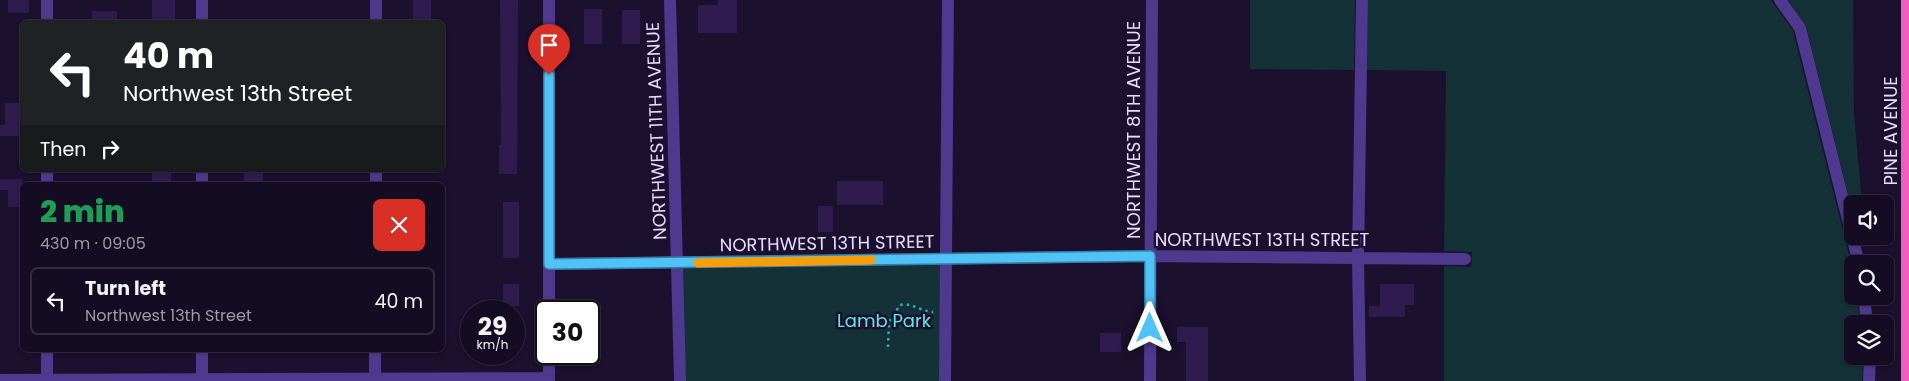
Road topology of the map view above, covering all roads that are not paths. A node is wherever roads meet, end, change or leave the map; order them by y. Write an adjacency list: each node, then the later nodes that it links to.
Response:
1 (47, 0): 11 (street)
2 (202, 0): 12 (street)
3 (376, 0): 13 (street)
4 (549, 0): 20 (street)
5 (670, 0): 19 (street, NORTHWEST 11TH AVENUE)
6 (948, 0): 17 (street)
7 (1152, 0): 15 (street, NORTHWEST 8TH AVENUE)
8 (1362, 0): 16 (street)
9 (1780, 0): 14 (street)
10 (1908, 0): 37 (highway, PINE AVENUE)
11 (47, 20)
12 (202, 20)
13 (376, 20)
14 (1857, 255)
15 (1150, 256): 16 (street, NORTHWEST 13TH STREET); 17 (street, NORTHWEST 13TH STREET); 34 (street, NORTHWEST 8TH AVENUE)
16 (1358, 257): 18 (street, NORTHWEST 13TH STREET); 35 (street)
17 (945, 258): 19 (street, NORTHWEST 13TH STREET); 33 (street)
18 (1465, 259)
19 (678, 263): 20 (street, NORTHWEST 13TH STREET); 32 (street, NORTHWEST 11TH AVENUE)
20 (549, 264): 21 (street)
21 (549, 300)
22 (47, 352): 29 (street)
23 (202, 352): 30 (street)
24 (376, 352): 27 (street)
25 (549, 365): 31 (street)
26 (1870, 365): 36 (street)
27 (375, 379): 30 (street); 31 (street)
28 (0, 380): 29 (street)
29 (47, 380): 30 (street)
30 (202, 380)
31 (549, 380)
32 (680, 381)
33 (944, 381)
34 (1150, 381)
35 (1360, 381)
36 (1869, 381)
37 (1908, 381)

